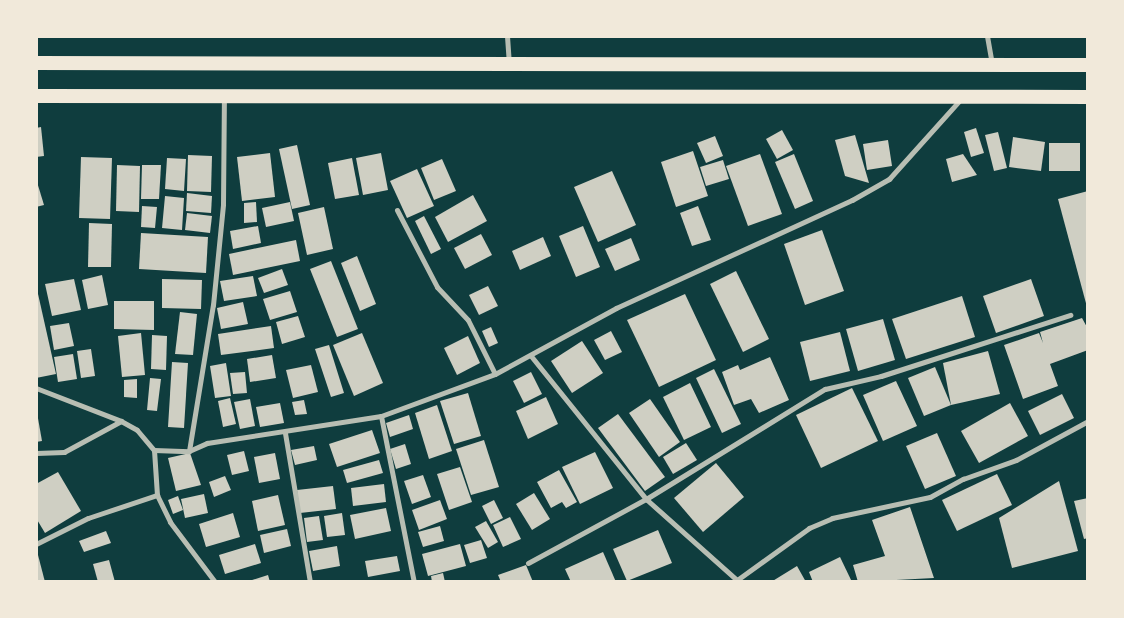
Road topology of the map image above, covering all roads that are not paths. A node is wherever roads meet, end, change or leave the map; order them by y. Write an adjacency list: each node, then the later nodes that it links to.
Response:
1 (507, 36): 4 (street)
2 (987, 36): 5 (street)
3 (36, 63): 4 (highway)
4 (509, 64): 5 (highway)
5 (992, 65): 6 (highway)
6 (1088, 65)
7 (224, 94): 8 (highway); 9 (highway); 21 (street)
8 (36, 96)
9 (962, 97): 10 (highway); 13 (street)
10 (1088, 97)
11 (397, 210): 14 (street)
12 (1070, 315): 24 (street)
13 (530, 356): 14 (street); 24 (street)
14 (495, 374): 16 (street)
15 (36, 388): 17 (street)
16 (381, 416): 19 (street); 30 (street)
17 (121, 421): 20 (street); 22 (street)
18 (1088, 421): 27 (street)
19 (285, 433): 21 (street); 29 (street)
20 (154, 450): 21 (street); 23 (street)
21 (189, 451)
22 (36, 453)
23 (157, 495): 25 (street); 28 (street)
24 (646, 499): 26 (street); 27 (street)
25 (36, 544)
26 (528, 563)
27 (738, 581)
28 (215, 582)
29 (310, 582)
30 (414, 582)

